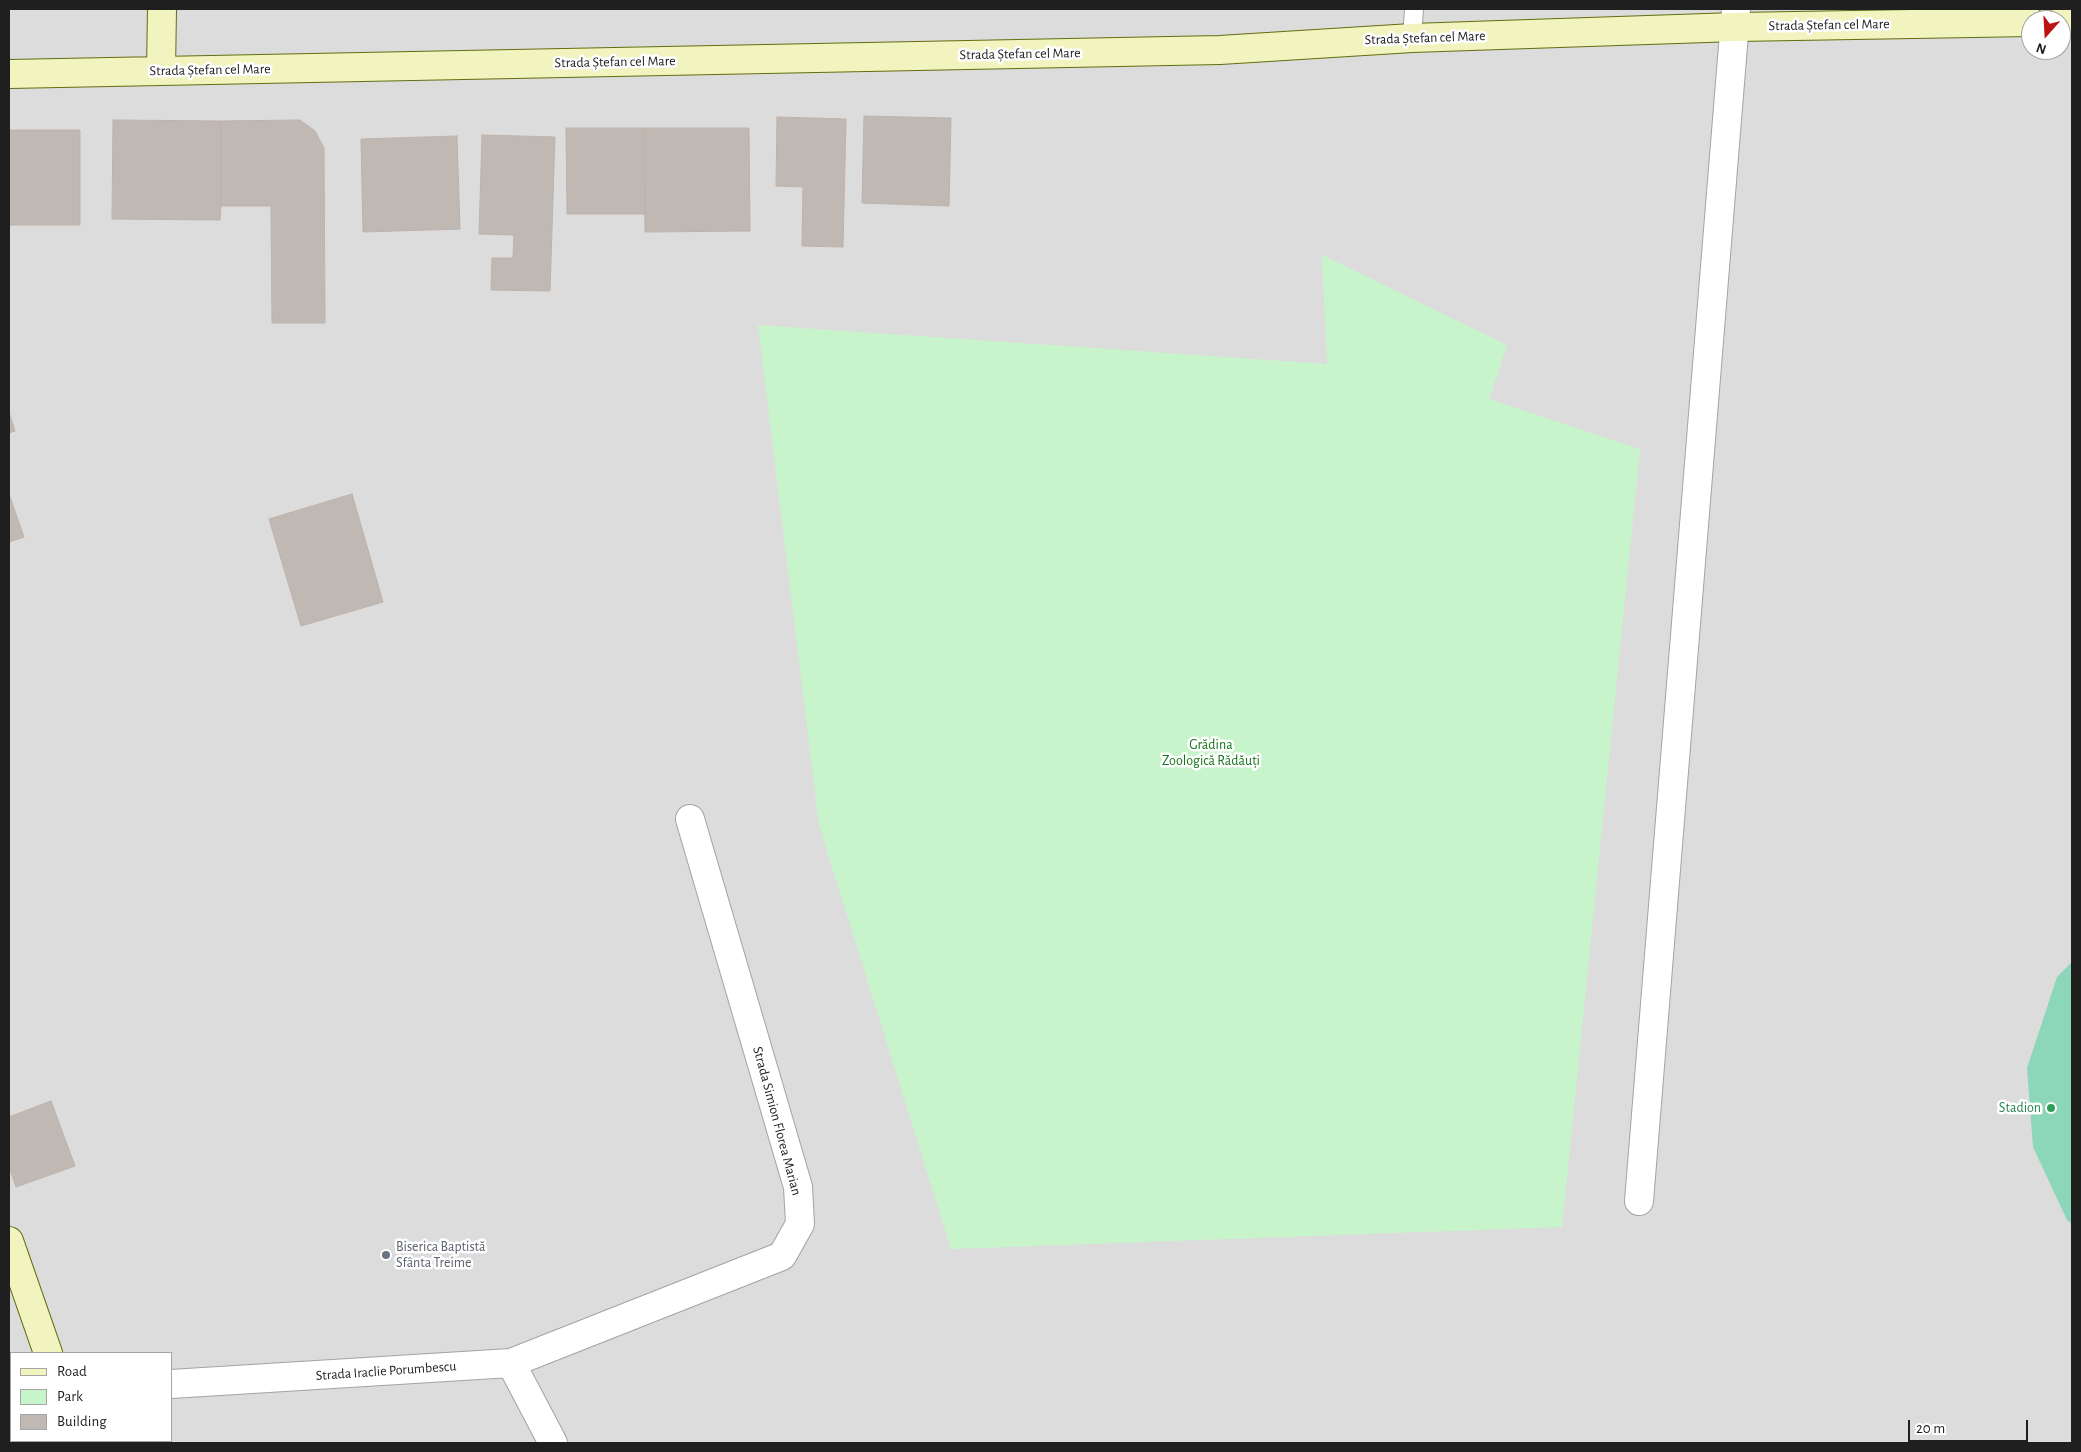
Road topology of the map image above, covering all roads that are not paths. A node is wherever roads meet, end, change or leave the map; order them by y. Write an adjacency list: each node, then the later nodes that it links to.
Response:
1 (162, 9): 6 (main road)
2 (1414, 9): 5 (lane)
3 (1736, 18): 4 (main road, Strada Ștefan cel Mare); 5 (main road, Strada Ștefan cel Mare); 9 (street)
4 (2021, 22)
5 (1412, 38): 6 (main road, Strada Ștefan cel Mare)
6 (161, 71): 7 (main road, Strada Ștefan cel Mare)
7 (9, 74)
8 (690, 819): 12 (street, Strada Simion Florea Marian)
9 (1639, 1201)
10 (9, 1241): 11 (main road)
11 (48, 1352)
12 (511, 1363): 13 (street, Strada Iraclie Porumbescu); 14 (street)
13 (172, 1384)
14 (553, 1443)

